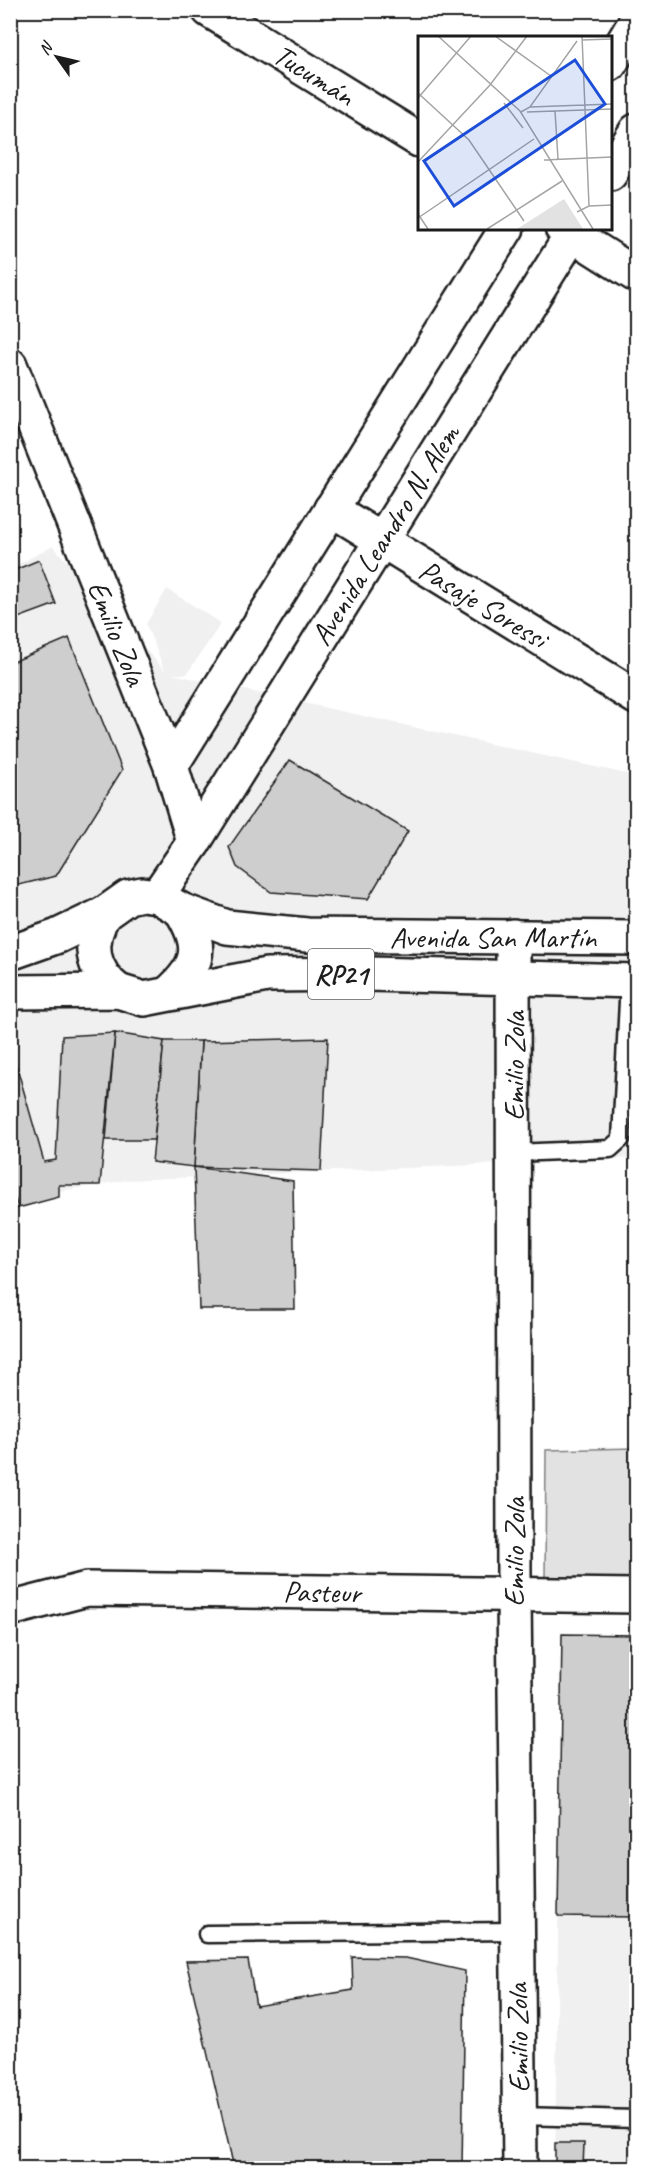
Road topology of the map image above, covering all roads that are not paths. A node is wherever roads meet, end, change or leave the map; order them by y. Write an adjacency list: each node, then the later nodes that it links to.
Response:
1 (209, 10): 5 (street, Tucumán)
2 (636, 21): 3 (street)
3 (611, 61)
4 (636, 131): 6 (street)
5 (418, 139)
6 (611, 171)
7 (506, 230): 11 (street, Avenida Leandro N. Alem)
8 (570, 230): 9 (street); 12 (street, Avenida Leandro N. Alem)
9 (636, 275)
10 (10, 365): 14 (street, Emilio Zola)
11 (331, 509): 12 (street, Pasaje Soressi); 14 (street, Avenida Leandro N. Alem)
12 (381, 541): 13 (street, Pasaje Soressi); 15 (street, Avenida Leandro N. Alem)
13 (636, 697)
14 (171, 766): 15 (street, Emilio Zola)
15 (194, 842): 16 (street)
16 (169, 903): 17 (street, Avenida San Martín / RP21); 18 (street, Avenida San Martín / RP21); 25 (street)
17 (104, 914): 20 (street, Avenida San Martín / RP21); 23 (street)
18 (513, 936): 19 (street, Avenida San Martín / RP21); 21 (street, Emilio Zola)
19 (636, 938)
20 (10, 952)
21 (514, 979): 22 (street, Avenida San Martín / RP21); 25 (street, Avenida San Martín / RP21); 26 (street, Emilio Zola)
22 (633, 981): 26 (lane)
23 (118, 991): 24 (street, Avenida San Martín / RP21); 25 (street, Avenida San Martín / RP21)
24 (10, 992)
25 (170, 992)
26 (514, 1153): 27 (street, Emilio Zola)
27 (514, 1595): 28 (street, Pasteur); 29 (street, Pasteur); 30 (street, Emilio Zola)
28 (636, 1596)
29 (10, 1609)
30 (517, 1931): 31 (lane); 32 (street, Emilio Zola)
31 (207, 1934)
32 (519, 2116): 33 (lane); 34 (street, Emilio Zola)
33 (636, 2119)
34 (520, 2169)

